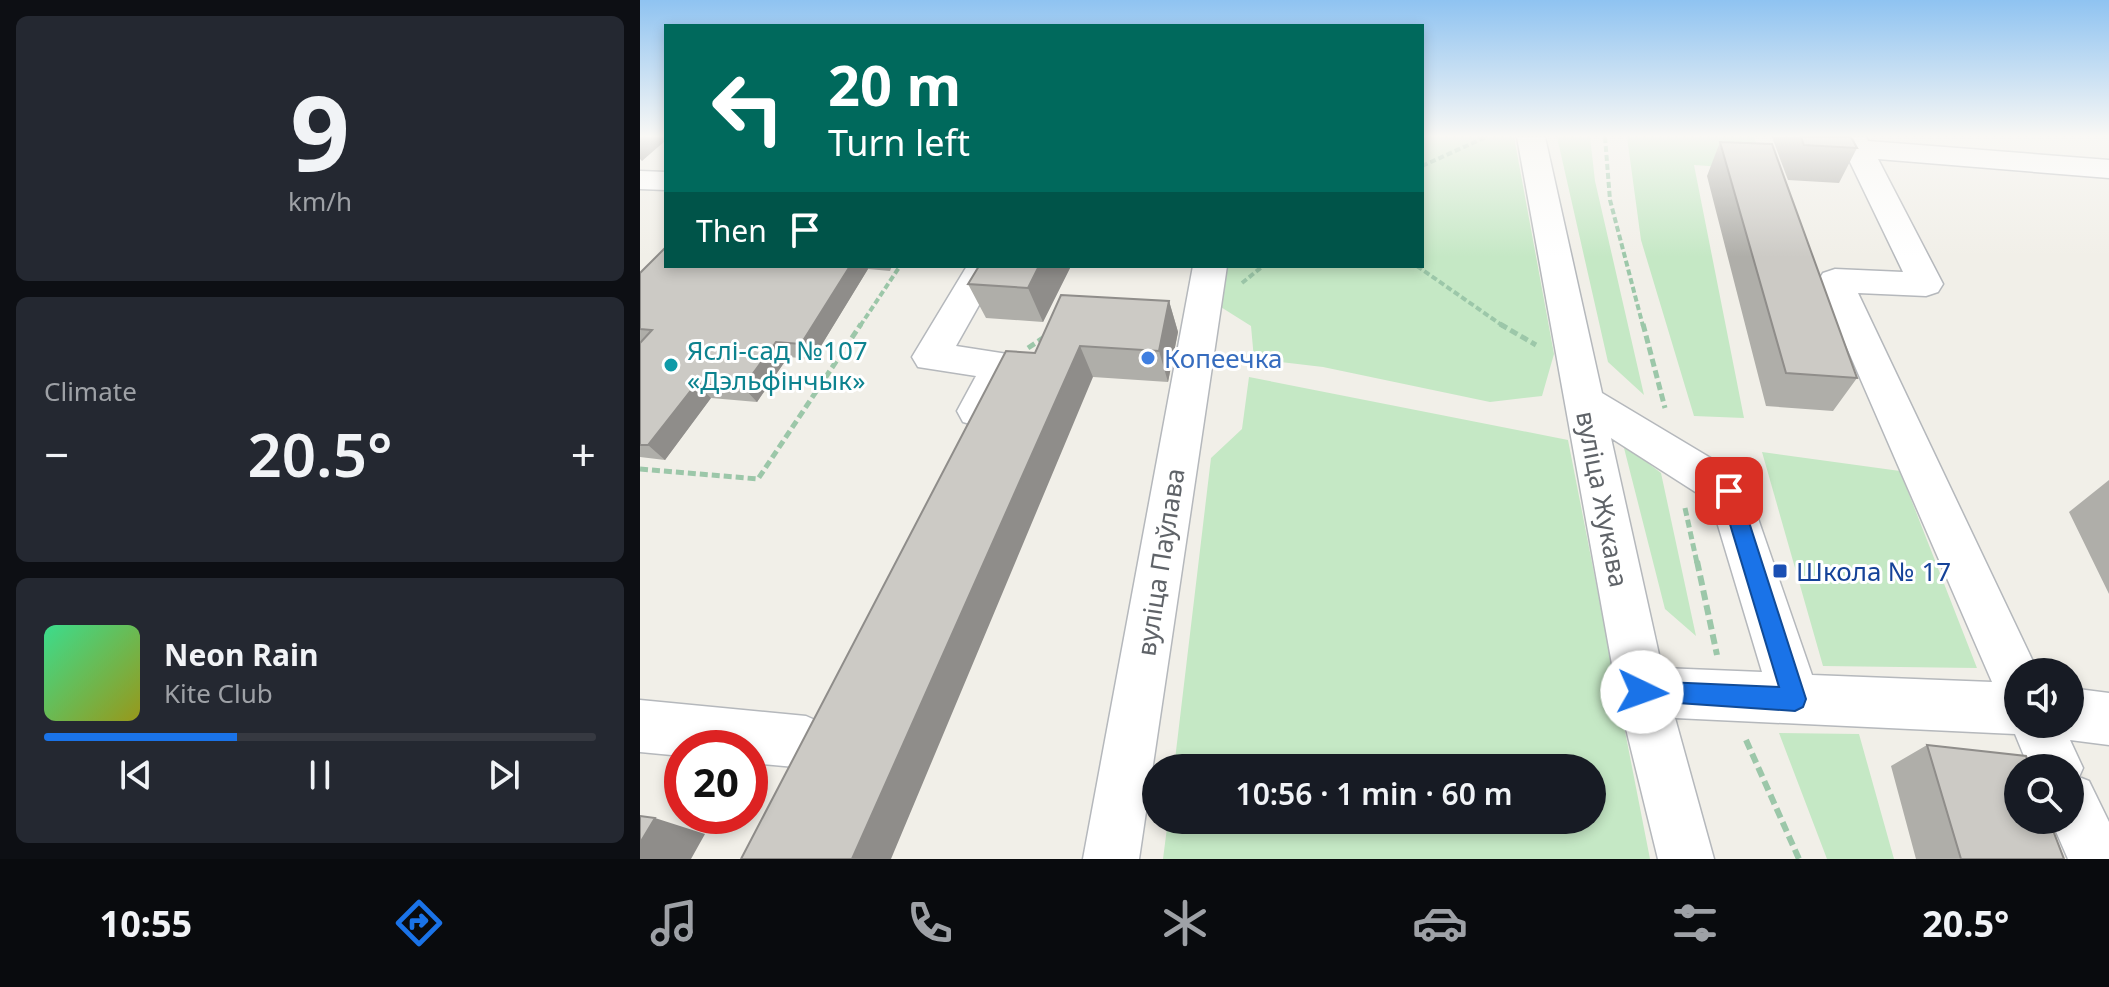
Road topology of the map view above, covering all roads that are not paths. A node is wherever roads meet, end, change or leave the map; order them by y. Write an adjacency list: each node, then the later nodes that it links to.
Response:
1 (1539, 177): 7 (street, вуліца Жукава)
2 (1872, 177): 9 (street)
3 (640, 180): 4 (street)
4 (664, 181)
5 (983, 268): 8 (street)
6 (1210, 268): 18 (street, вуліца Паўлава)
7 (1583, 401): 10 (street, вуліца Жукава); 11 (street)
8 (958, 449)
9 (2006, 658)
10 (1642, 692): 11 (street); 19 (street, вуліца Жукава)
11 (1795, 699): 12 (street)
12 (2004, 708)
13 (2084, 716): 14 (street)
14 (2109, 719)
15 (640, 726): 16 (street)
16 (806, 741)
17 (2084, 831): 20 (street)
18 (1111, 859)
19 (1686, 859)
20 (2097, 859)

